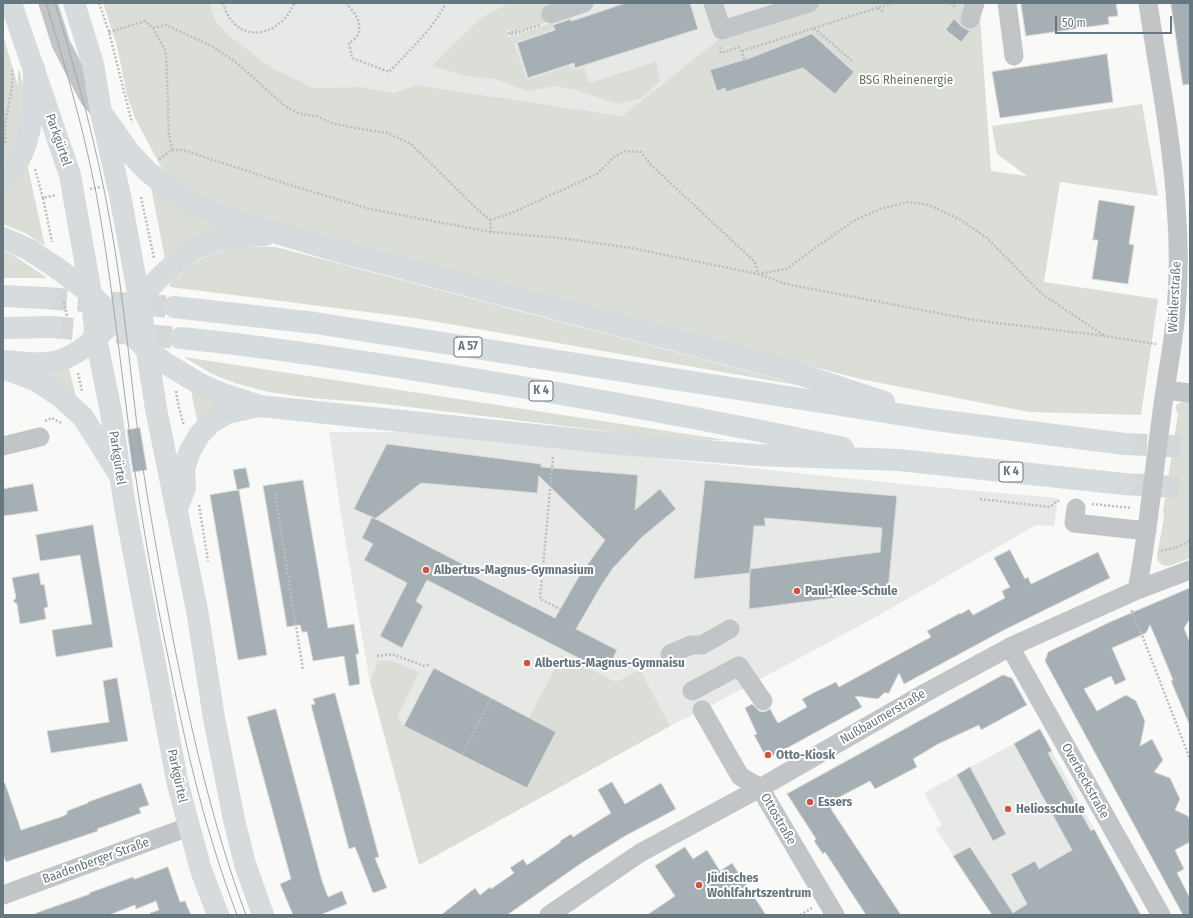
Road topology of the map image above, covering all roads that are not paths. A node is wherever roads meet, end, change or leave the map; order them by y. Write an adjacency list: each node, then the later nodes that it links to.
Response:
1 (11, 3): 11 (main road, Parkgürtel)
2 (48, 3): 12 (street)
3 (74, 3): 12 (main road)
4 (584, 3): 9 (street)
5 (713, 3): 6 (street)
6 (809, 3)
7 (1007, 3): 10 (street)
8 (1148, 3): 29 (street, Wöhlerstraße)
9 (550, 14)
10 (1014, 56)
11 (34, 68): 13 (main road); 16 (main road, Parkgürtel)
12 (101, 112): 14 (main road); 19 (main road)
13 (3, 181)
14 (286, 236): 19 (main road); 32 (main road)
15 (3, 238): 16 (main road)
16 (91, 294): 21 (main road); 24 (main road, Parkgürtel)
17 (3, 296): 18 (main road)
18 (54, 298)
19 (139, 298): 21 (main road); 26 (main road)
20 (174, 307): 32 (main road, A 57)
21 (115, 320): 24 (main road); 26 (main road)
22 (59, 325): 23 (main road)
23 (3, 328)
24 (96, 338): 27 (main road); 37 (main road, Parkgürtel)
25 (180, 338): 36 (main road, K 4)
26 (147, 350): 31 (main road); 40 (main road)
27 (3, 361)
28 (3, 368): 37 (main road)
29 (1165, 390): 30 (street); 41 (street, Wöhlerstraße)
30 (1190, 393)
31 (260, 406): 36 (main road); 40 (main road)
32 (936, 420): 34 (main road)
33 (40, 436): 35 (street)
34 (1125, 444)
35 (3, 446)
36 (899, 460): 38 (main road, K 4)
37 (120, 476): 51 (main road, Parkgürtel)
38 (1124, 484)
39 (1077, 505): 41 (street)
40 (176, 510): 54 (main road)
41 (1147, 531): 43 (street, Wöhlerstraße)
42 (1190, 570): 43 (street, Nußbaumerstraße)
43 (1137, 590): 45 (street, Nußbaumerstraße)
44 (730, 629): 46 (street)
45 (1010, 647): 50 (street, Nußbaumerstraße); 57 (street, Overbeckstraße)
46 (670, 654)
47 (692, 691): 48 (street)
48 (763, 701)
49 (702, 710): 50 (street, Ottostraße)
50 (760, 788): 55 (street, Nußbaumerstraße); 56 (street, Ottostraße)
51 (188, 827): 52 (street, Baadenberger Straße); 53 (main road, Parkgürtel)
52 (3, 895)
53 (218, 915)
54 (263, 915)
55 (549, 915)
56 (835, 915)
57 (1160, 915)

